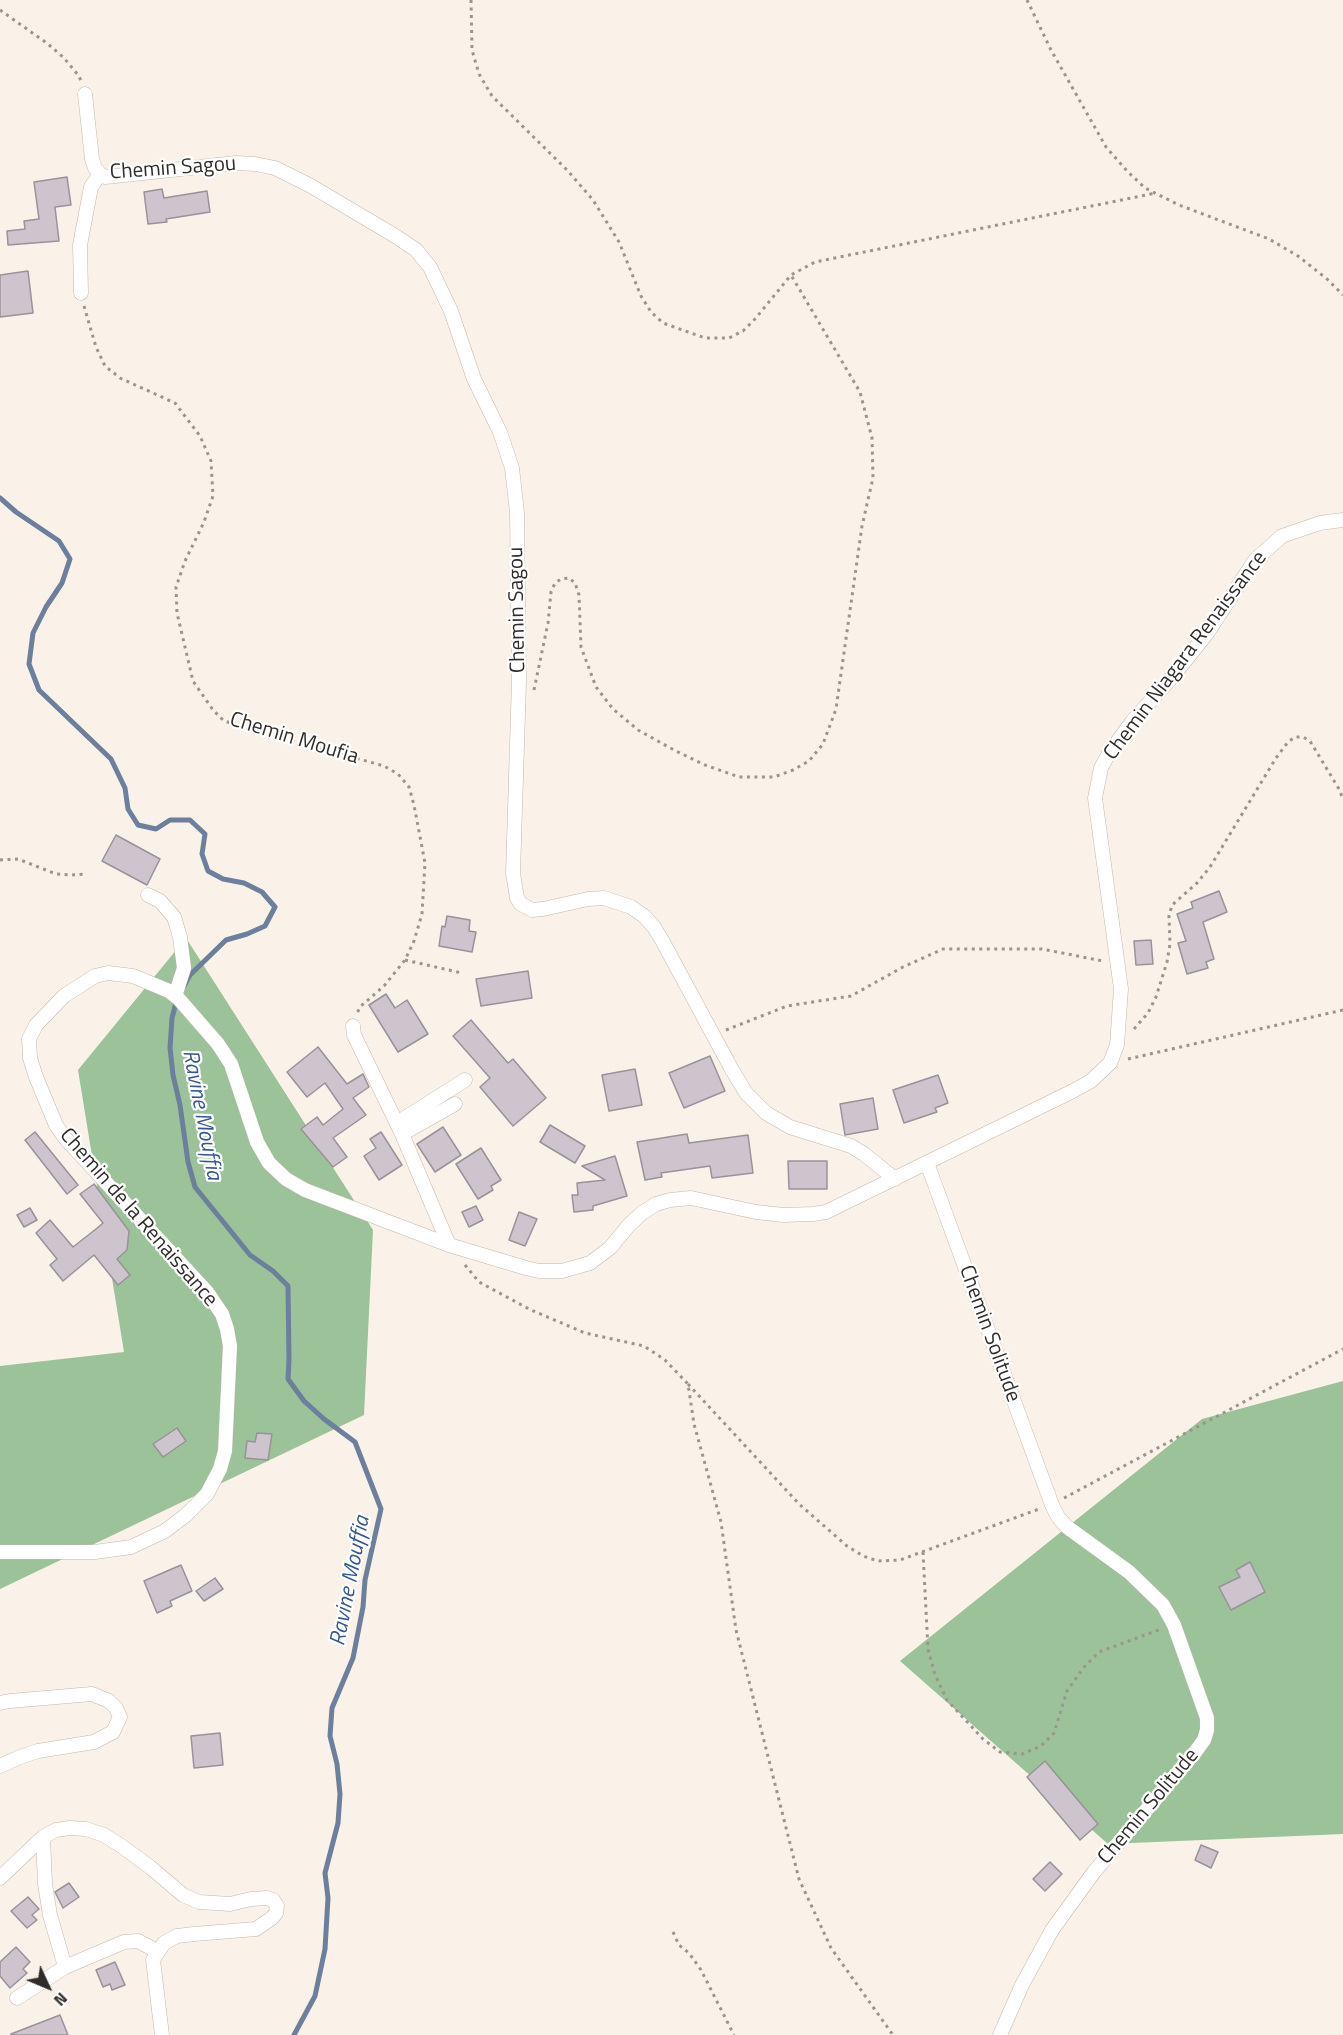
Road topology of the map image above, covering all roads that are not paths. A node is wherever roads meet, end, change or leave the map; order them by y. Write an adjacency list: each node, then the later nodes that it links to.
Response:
1 (85, 94): 2 (street, Chemin Sagou)
2 (100, 174): 3 (street); 12 (street, Chemin Sagou)
3 (81, 293)
4 (1343, 520): 11 (street, Chemin Niagara Renaissance)
5 (148, 895): 6 (street)
6 (174, 996): 13 (street, Chemin de la Renaissance); 14 (street, Chemin de la Renaissance)
7 (354, 1026): 10 (street)
8 (465, 1080): 10 (street)
9 (454, 1104): 10 (street)
10 (399, 1128): 13 (street)
11 (927, 1163): 12 (street, Chemin de la Renaissance); 23 (street, Chemin Solitude)
12 (895, 1179): 13 (street, Chemin de la Renaissance)
13 (448, 1245)
14 (0, 1552)
15 (0, 1703): 16 (street)
16 (0, 1766)
17 (43, 1837): 18 (street); 19 (street); 20 (street)
18 (0, 1878)
19 (157, 1951): 20 (street); 22 (street)
20 (65, 1967): 21 (street)
21 (17, 1998)
22 (162, 2035)
23 (1000, 2035)

